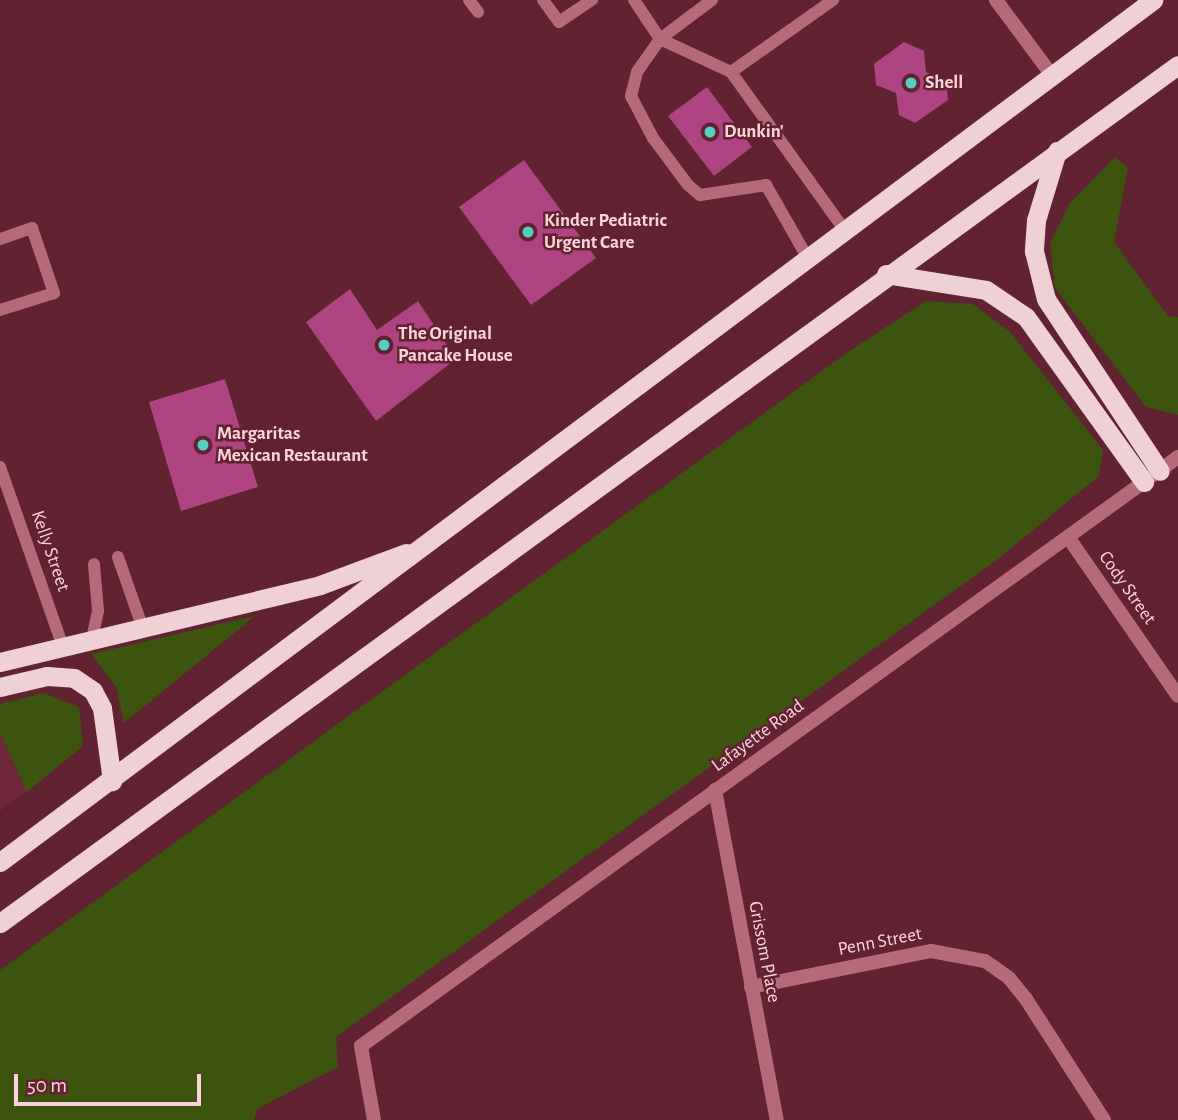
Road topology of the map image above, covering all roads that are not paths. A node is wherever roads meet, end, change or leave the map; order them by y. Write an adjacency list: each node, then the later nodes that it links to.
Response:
1 (469, 0): 9 (lane)
2 (544, 0): 3 (lane)
3 (592, 0)
4 (634, 0): 10 (lane)
5 (712, 0): 10 (lane)
6 (833, 0): 12 (lane)
7 (996, 0): 13 (street)
8 (1153, 0): 13 (highway)
9 (478, 12)
10 (660, 39): 12 (lane); 17 (lane)
11 (1178, 65): 14 (highway)
12 (731, 72): 15 (lane)
13 (1051, 74): 15 (highway)
14 (1057, 151): 18 (highway); 22 (highway)
15 (844, 229): 17 (highway)
16 (0, 239): 19 (lane)
17 (807, 257): 24 (highway)
18 (886, 274): 22 (highway); 36 (highway)
19 (0, 310)
20 (1178, 457): 22 (street, Lafayette Road)
21 (0, 467): 29 (lane, Kelly Street)
22 (1152, 476): 23 (street, Lafayette Road)
23 (1068, 537): 32 (street, Cody Street); 34 (street, Lafayette Road)
24 (421, 548): 27 (highway); 33 (highway)
25 (118, 557): 27 (lane)
26 (94, 564): 28 (lane)
27 (142, 626): 28 (highway)
28 (92, 639): 29 (highway)
29 (63, 647): 30 (highway)
30 (0, 662)
31 (0, 687): 33 (highway)
32 (1178, 696)
33 (112, 780): 35 (highway)
34 (715, 790): 37 (street, Grissom Place); 38 (street, Lafayette Road)
35 (5, 853)
36 (0, 923)
37 (751, 987): 39 (street, Grissom Place); 40 (street, Penn Street)
38 (374, 1120)
39 (777, 1120)
40 (1104, 1120)

